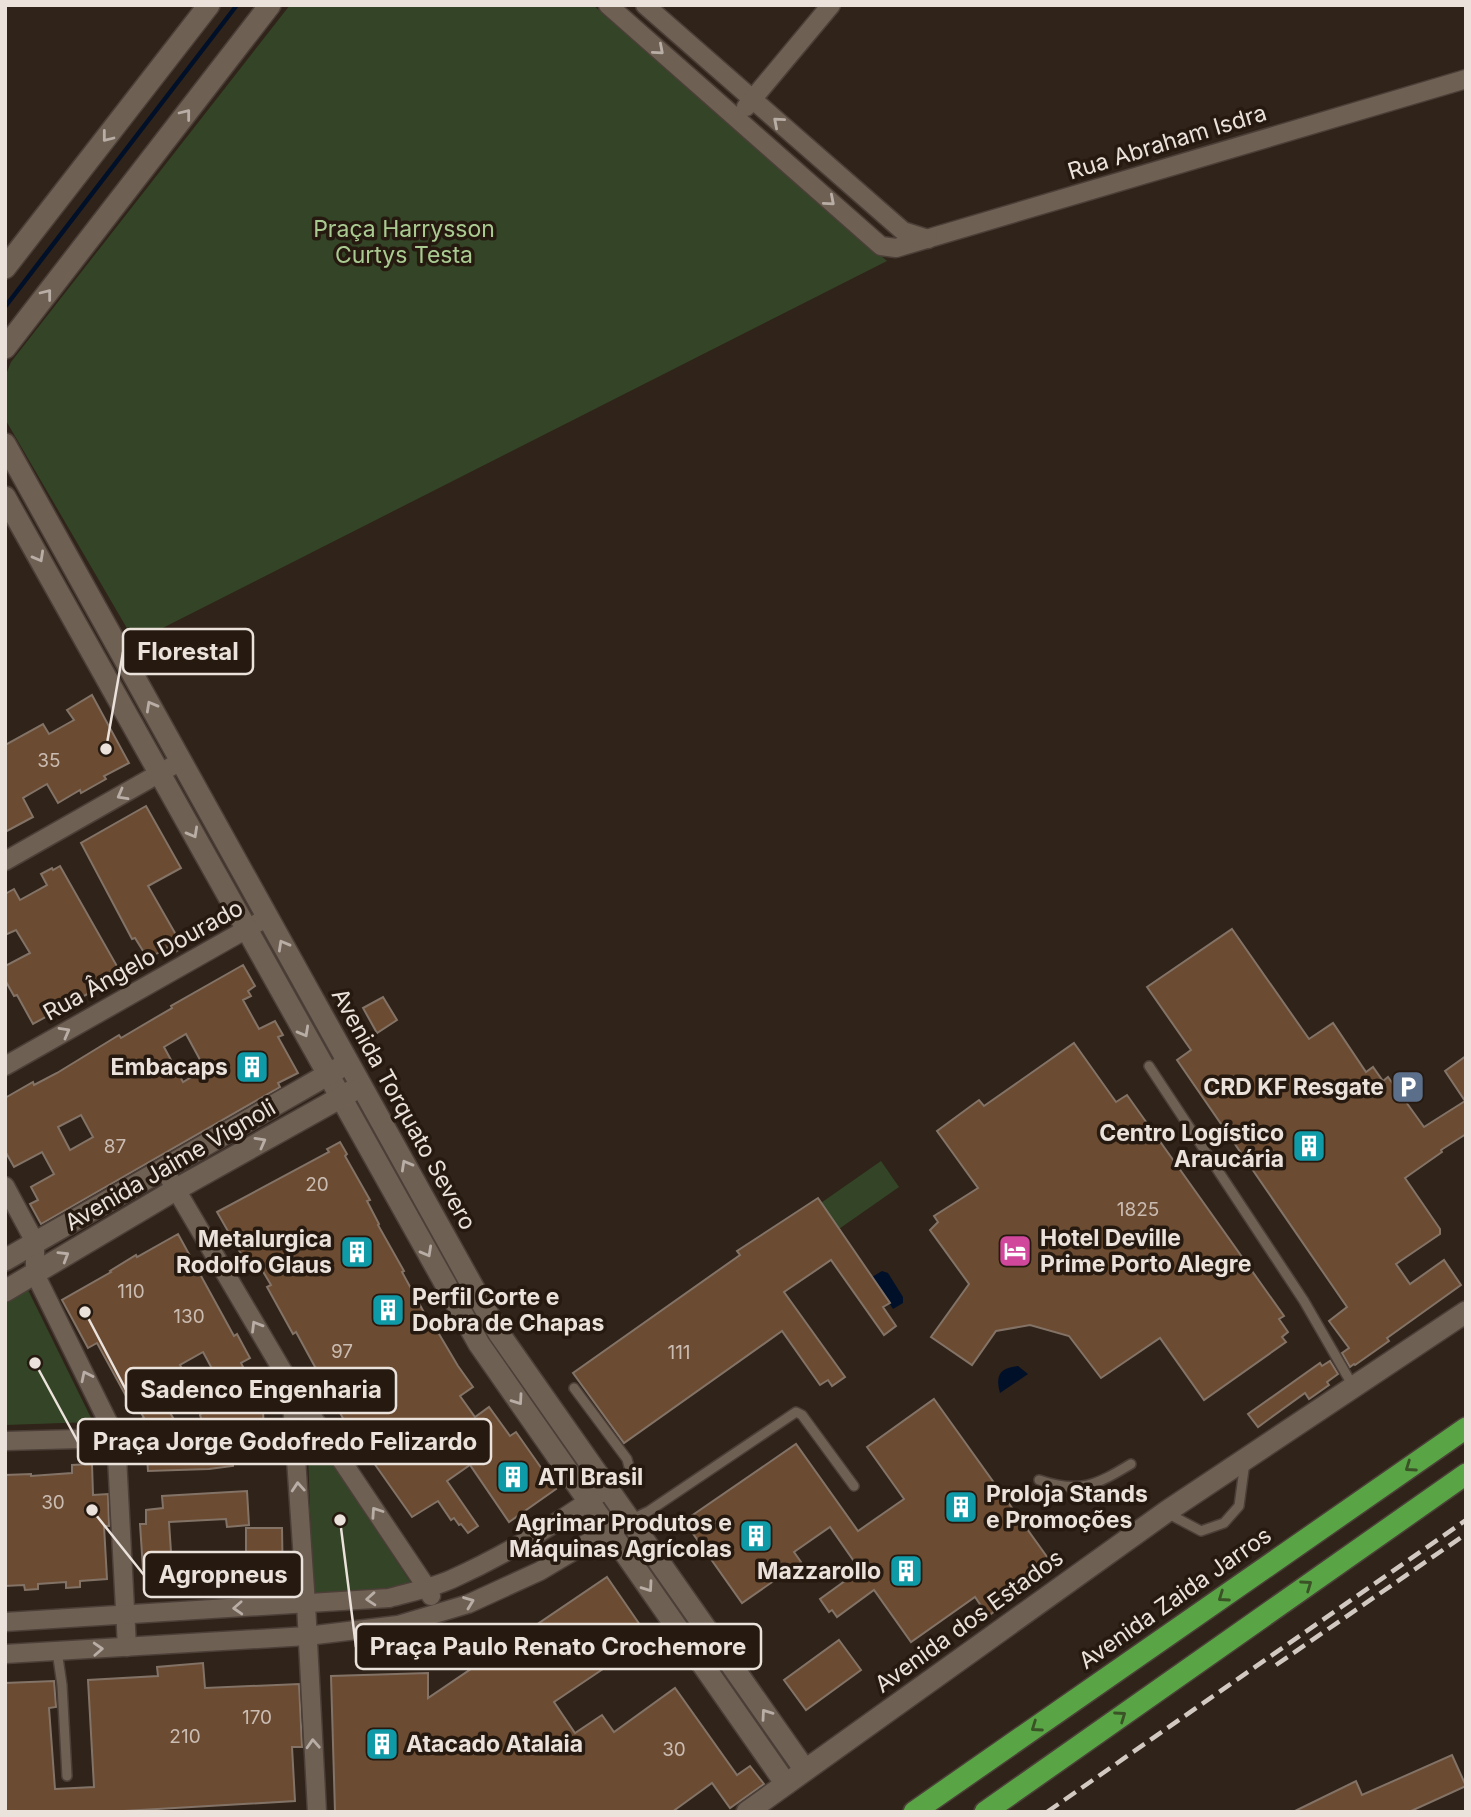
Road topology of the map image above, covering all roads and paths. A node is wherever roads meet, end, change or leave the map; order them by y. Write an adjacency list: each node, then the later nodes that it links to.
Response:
1 (209, 5): 10 (street, one-way to 10)
2 (270, 5): 11 (street, one-way to 2)
3 (608, 5): 8 (street, one-way to 8)
4 (645, 5): 7 (street)
5 (831, 5): 7 (street)
6 (1466, 79): 9 (street, Rua Abraham Isdra)
7 (752, 100): 8 (street); 9 (street, one-way to 7)
8 (737, 119): 9 (street, Rua Abraham Isdra, one-way to 9)
9 (928, 239)
10 (5, 268)
11 (5, 348)
12 (5, 444): 14 (street, Avenida Torquato Severo, one-way to 12)
13 (5, 497): 15 (street, one-way to 15)
14 (181, 761): 15 (street); 17 (street, Avenida Torquato Severo)
15 (160, 774): 16 (street, one-way to 16); 18 (street, one-way to 18)
16 (5, 861)
17 (268, 917): 18 (street, Rua Ângelo Dourado); 19 (street, Avenida Torquato Severo, one-way to 17)
18 (247, 929): 20 (street, Rua Ângelo Dourado, one-way to 18); 22 (street, one-way to 22)
19 (349, 1063): 22 (street, Avenida Jaime Vignoli); 23 (street, Avenida Torquato Severo)
20 (5, 1066)
21 (1149, 1066): 36 (lane)
22 (328, 1074): 24 (street); 25 (street, Avenida Jaime Vignoli)
23 (361, 1085): 24 (street, Avenida Jaime Vignoli); 28 (street, Avenida Torquato Severo, one-way to 23)
24 (341, 1097): 27 (street, Avenida Jaime Vignoli, one-way to 24); 29 (street)
25 (164, 1170): 27 (street); 30 (street, Avenida Jaime Vignoli)
26 (5, 1186): 30 (street)
27 (175, 1190): 32 (street, Avenida Jaime Vignoli, one-way to 27); 35 (street, one-way to 27)
28 (434, 1216): 29 (street); 46 (street, Avenida Torquato Severo)
29 (413, 1226): 47 (street, one-way to 47)
30 (36, 1242): 31 (street, Avenida Jaime Vignoli); 32 (street)
31 (5, 1260)
32 (35, 1274): 33 (street, Avenida Jaime Vignoli); 39 (street, one-way to 32)
33 (5, 1291)
34 (1466, 1312): 36 (street, Avenida dos Estados)
35 (290, 1385): 51 (street, one-way to 35); 52 (street, one-way to 35)
36 (1354, 1387): 41 (street, Avenida dos Estados)
37 (574, 1388): 46 (lane)
38 (1466, 1428): 67 (highway, Avenida Zaida Jarros, one-way to 67)
39 (116, 1437): 40 (street); 54 (street)
40 (5, 1441)
41 (1245, 1459): 48 (street, Avenida dos Estados); 48 (lane)
42 (1131, 1464): 44 (lane)
43 (1466, 1474): 68 (highway, one-way to 43)
44 (1039, 1480)
45 (854, 1486): 49 (lane)
46 (608, 1489): 47 (street); 49 (street, Avenida Torquato Severo)
47 (589, 1502): 50 (street); 51 (street)
48 (1166, 1513): 62 (street, Avenida dos Estados)
49 (631, 1520): 50 (street); 57 (street, Avenida Torquato Severo)
50 (609, 1531): 53 (street, one-way to 50); 60 (street, one-way to 60)
51 (428, 1588): 52 (street, one-way to 52); 53 (street)
52 (306, 1604): 54 (street, one-way to 54); 56 (street)
53 (438, 1613): 56 (street)
54 (124, 1615): 55 (street); 58 (street)
55 (5, 1622)
56 (307, 1636): 58 (street); 65 (street, one-way to 56)
57 (715, 1641): 60 (street); 62 (street, Avenida Torquato Severo, one-way to 57)
58 (127, 1647): 59 (street, one-way to 58)
59 (57, 1651): 61 (street); 63 (lane)
60 (694, 1652): 64 (street)
61 (5, 1654)
62 (805, 1770): 64 (street, Avenida dos Estados)
63 (66, 1776)
64 (786, 1784): 66 (street, Avenida dos Estados)
65 (317, 1812)
66 (747, 1812)
67 (914, 1812)
68 (985, 1812)

